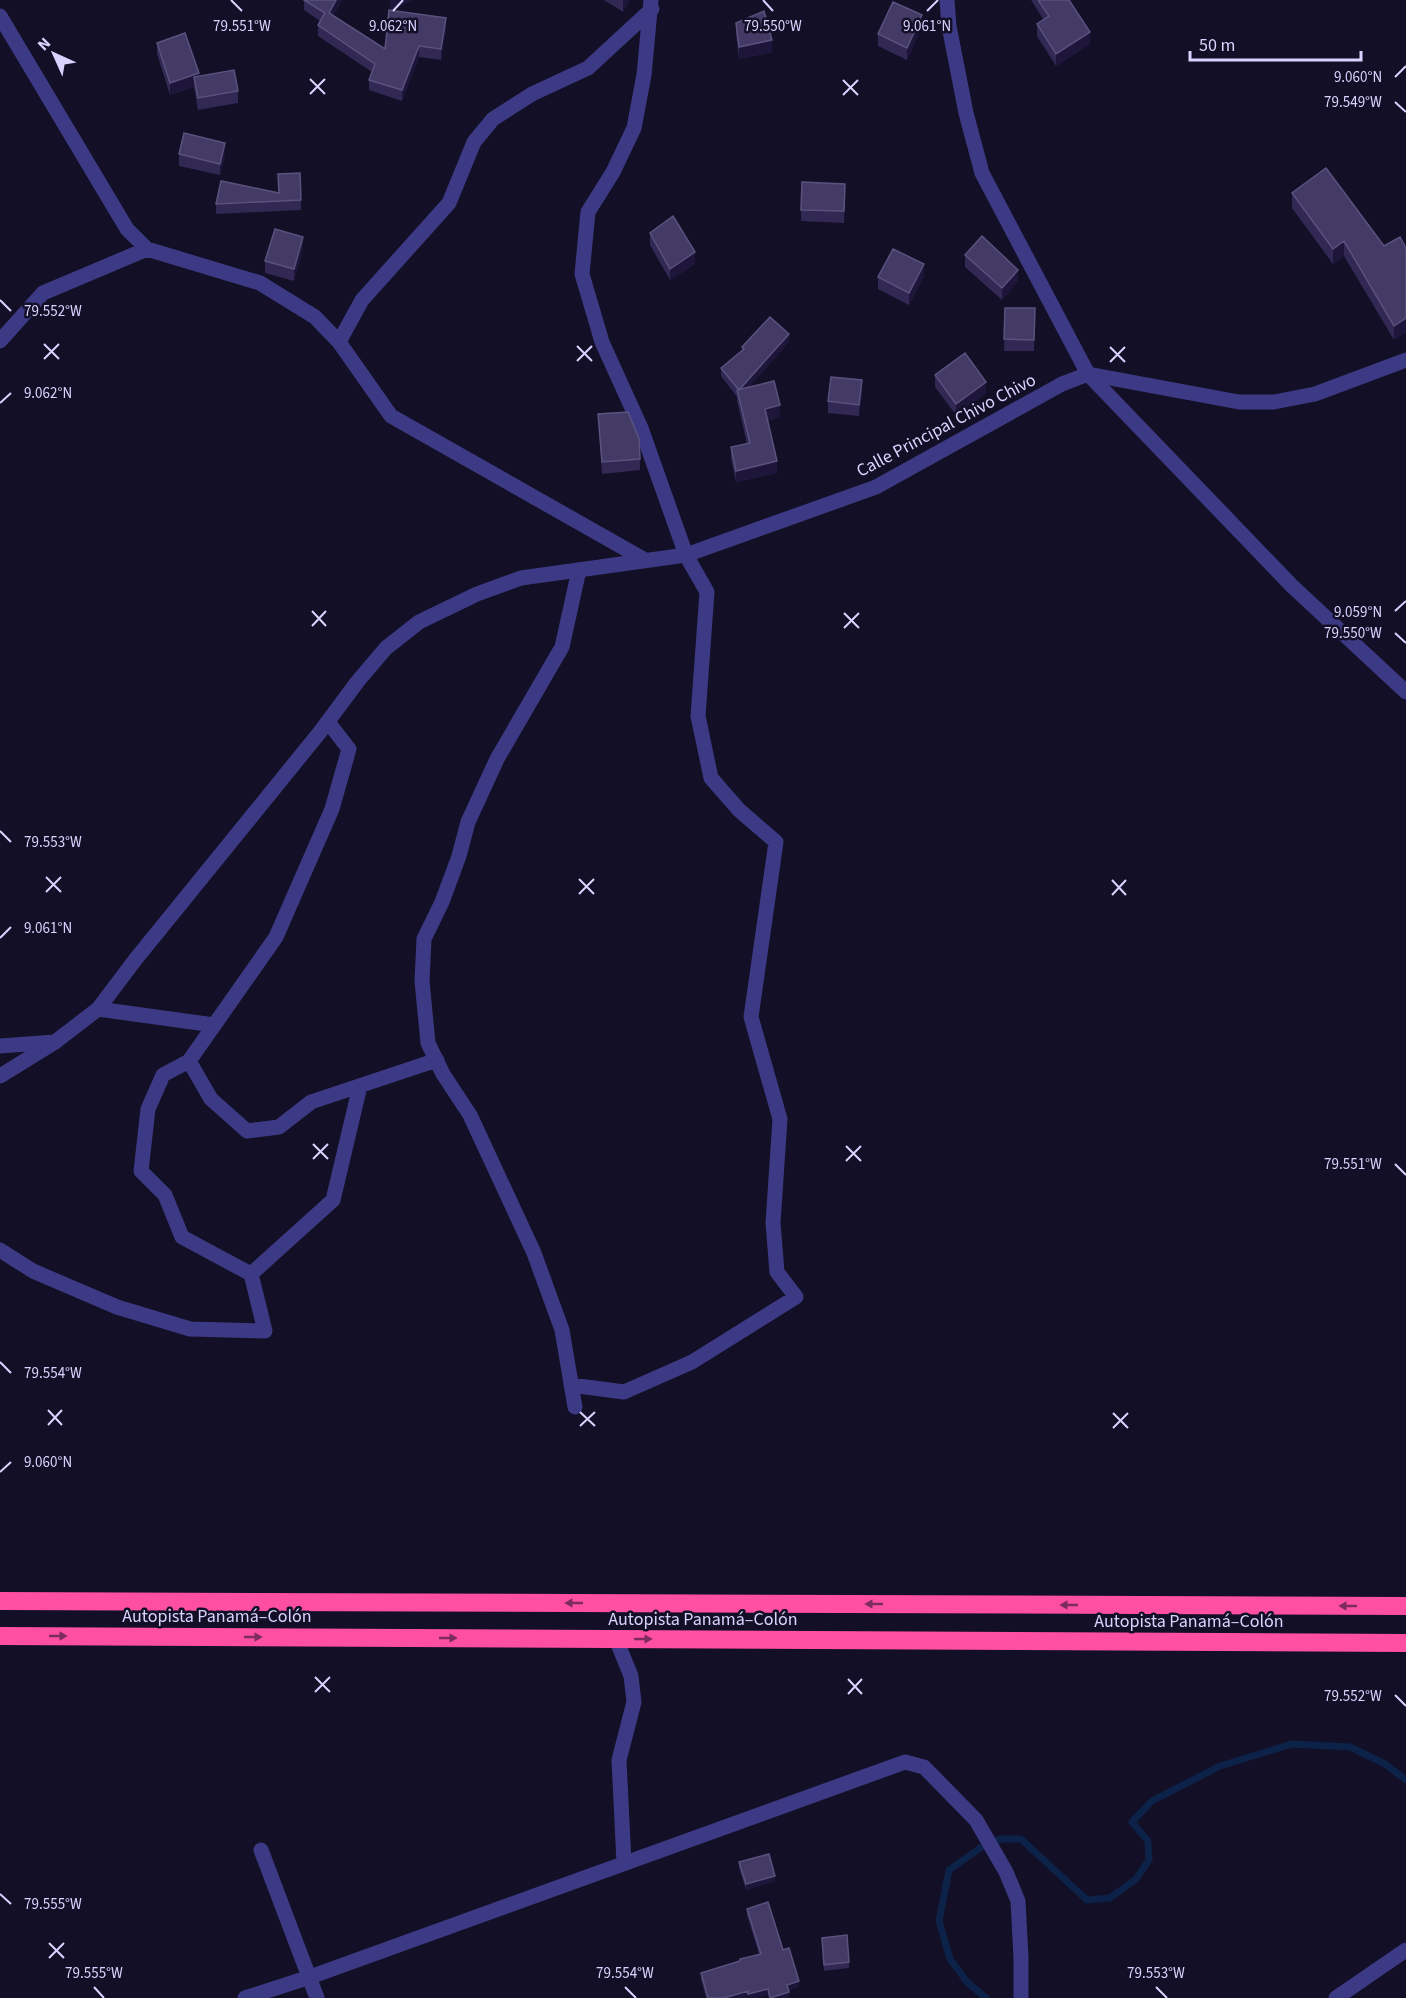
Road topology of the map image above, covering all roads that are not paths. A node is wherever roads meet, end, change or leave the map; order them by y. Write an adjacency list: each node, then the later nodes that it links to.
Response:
1 (947, 0): 8 (street)
2 (651, 4): 6 (street); 9 (street)
3 (0, 16): 4 (street)
4 (147, 249): 5 (street); 6 (street)
5 (0, 340)
6 (339, 342): 10 (street)
7 (1406, 360): 8 (street)
8 (1088, 374): 9 (street, Calle Principal Chivo Chivo); 12 (street)
9 (686, 555): 10 (street, Calle Principal Chivo Chivo); 24 (street)
10 (645, 560): 11 (street, Calle Principal Chivo Chivo)
11 (579, 570): 13 (street, Calle Principal Chivo Chivo); 18 (street)
12 (1406, 692)
13 (328, 722): 14 (street, Calle Principal Chivo Chivo); 15 (street)
14 (98, 1009): 15 (street); 16 (street, Calle Principal Chivo Chivo)
15 (214, 1025): 19 (street)
16 (56, 1042): 17 (street); 20 (street, Calle Principal Chivo Chivo)
17 (0, 1046)
18 (437, 1060): 21 (street); 24 (street)
19 (189, 1061): 21 (street); 23 (street)
20 (0, 1076)
21 (360, 1086): 23 (street)
22 (0, 1250): 23 (street)
23 (251, 1274)
24 (571, 1385): 25 (street)
25 (575, 1407)
26 (0, 1601): 27 (highway, Autopista Panamá–Colón, one-way to 26)
27 (1406, 1606)
28 (0, 1636): 29 (highway, Autopista Panamá–Colón, one-way to 29)
29 (616, 1639): 30 (highway, Autopista Panamá–Colón, one-way to 30); 32 (street)
30 (1406, 1643)
31 (261, 1850): 34 (street)
32 (624, 1863): 34 (street); 37 (street)
33 (1406, 1950): 38 (street)
34 (310, 1977): 35 (street); 36 (street)
35 (245, 1998)
36 (317, 1998)
37 (1021, 1998)
38 (1336, 1998)

